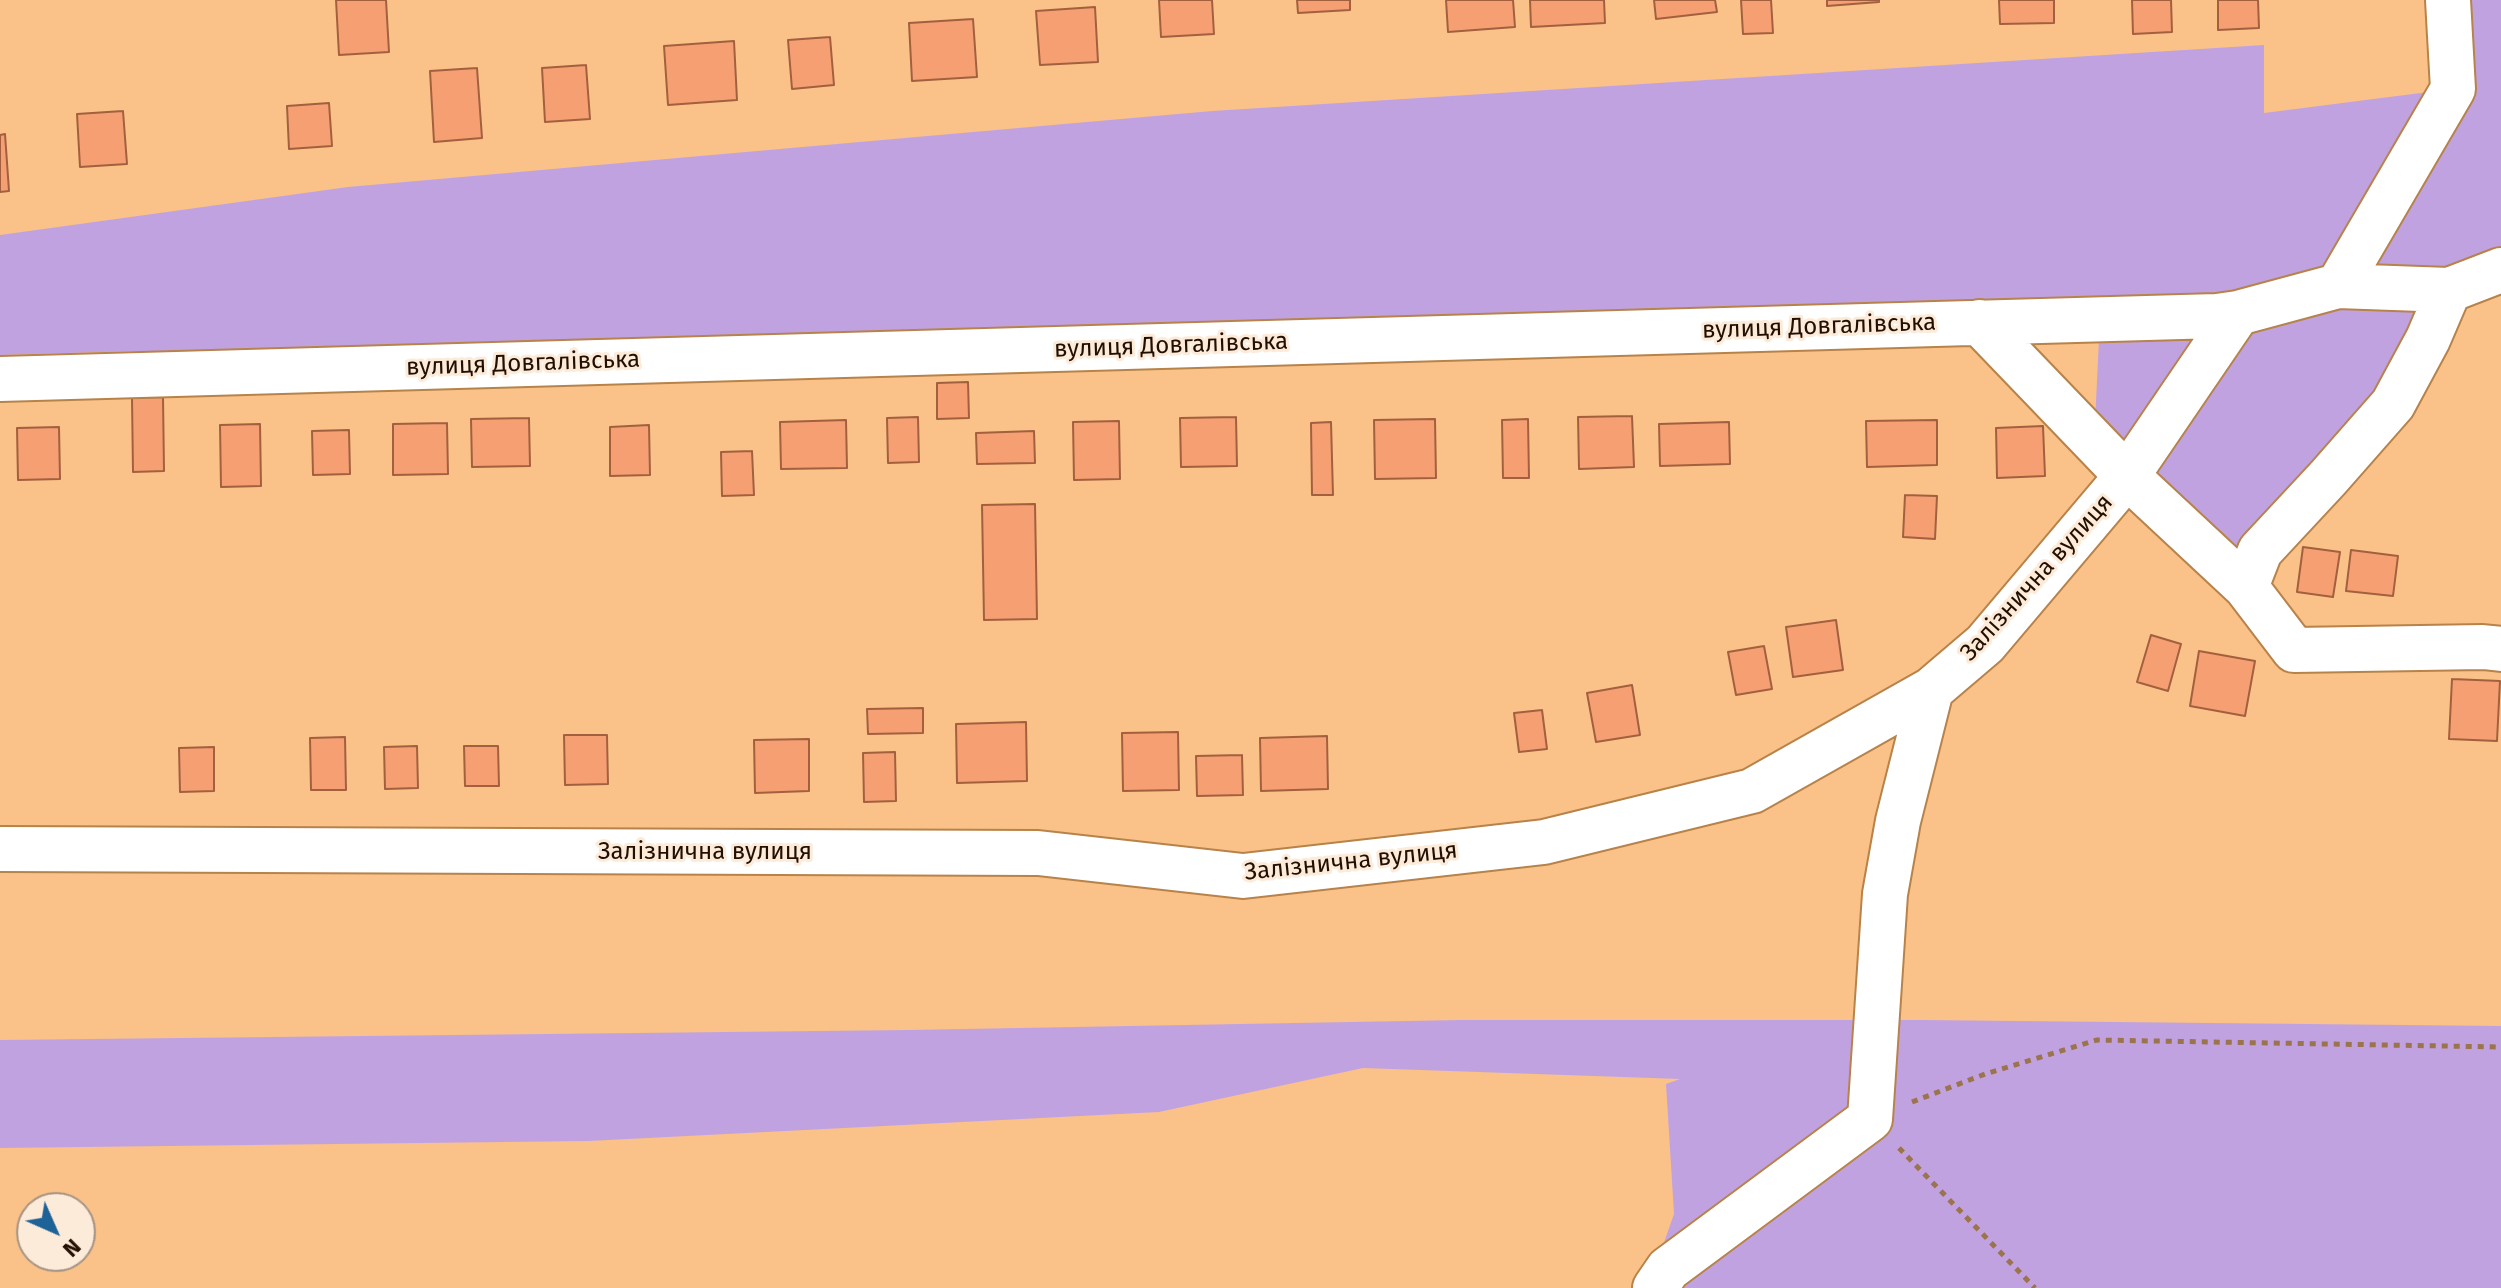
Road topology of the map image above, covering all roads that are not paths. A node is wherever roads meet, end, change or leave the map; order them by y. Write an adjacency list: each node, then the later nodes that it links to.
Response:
1 (2448, 0): 3 (street)
2 (2501, 270): 4 (street)
3 (2338, 286): 4 (street, вулиця Довгалівська); 5 (street, вулиця Довгалівська)
4 (2449, 290): 9 (street)
5 (2238, 313): 6 (street, вулиця Довгалівська); 8 (street)
6 (1979, 322): 7 (street, вулиця Довгалівська); 8 (street)
7 (0, 379)
8 (2127, 476): 9 (street, Залізнична вулиця); 11 (street, Залізнична вулиця)
9 (2246, 587): 10 (street, Залізнична вулиця)
10 (2501, 649)
11 (1931, 690): 12 (street, Залізнична вулиця); 13 (street)
12 (0, 849)
13 (1655, 1288)

